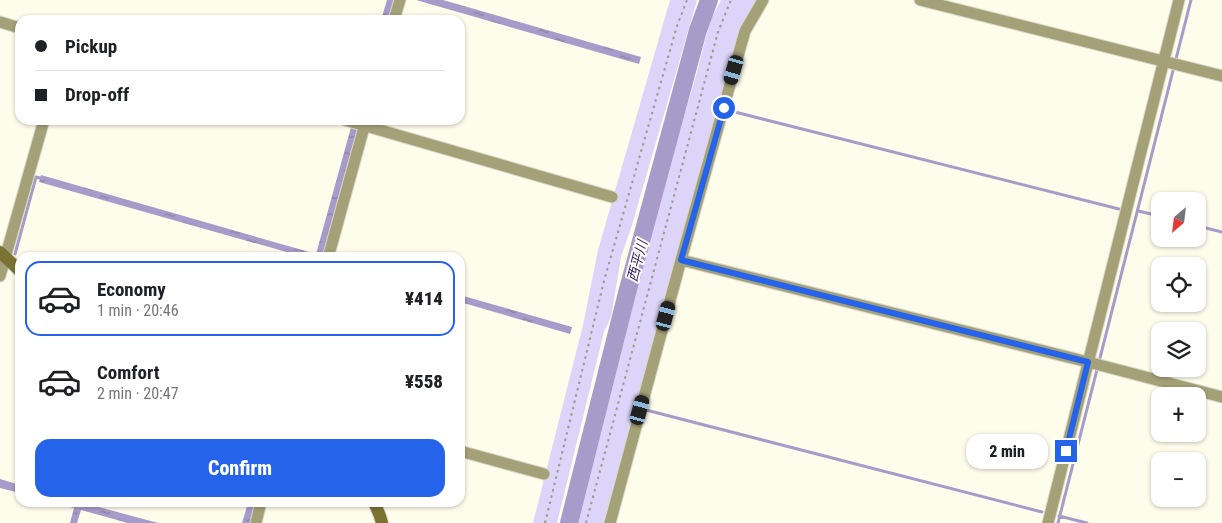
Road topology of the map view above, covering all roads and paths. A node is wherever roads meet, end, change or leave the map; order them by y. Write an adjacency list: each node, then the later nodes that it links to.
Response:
1 (400, 0): 7 (street)
2 (687, 0): 29 (path)
3 (731, 0): 30 (path)
4 (763, 0): 18 (street)
5 (920, 0): 10 (street)
6 (1179, 0): 10 (street)
7 (396, 15)
8 (0, 22): 9 (street)
9 (15, 26)
10 (1163, 61): 11 (street); 21 (street)
11 (1222, 76)
12 (42, 125): 17 (street)
13 (365, 125): 16 (street)
14 (373, 125): 15 (street)
15 (612, 197)
16 (330, 252)
17 (3, 254): 19 (main road); 20 (street)
18 (681, 260): 21 (street); 31 (street)
19 (15, 266)
20 (0, 276)
21 (1088, 362): 22 (street); 32 (street)
22 (1222, 396)
23 (465, 452): 24 (street)
24 (544, 474)
25 (260, 507): 27 (street)
26 (376, 507): 28 (main road)
27 (256, 523)
28 (382, 523)
29 (545, 523)
30 (586, 523)
31 (610, 523)
32 (1048, 523)

